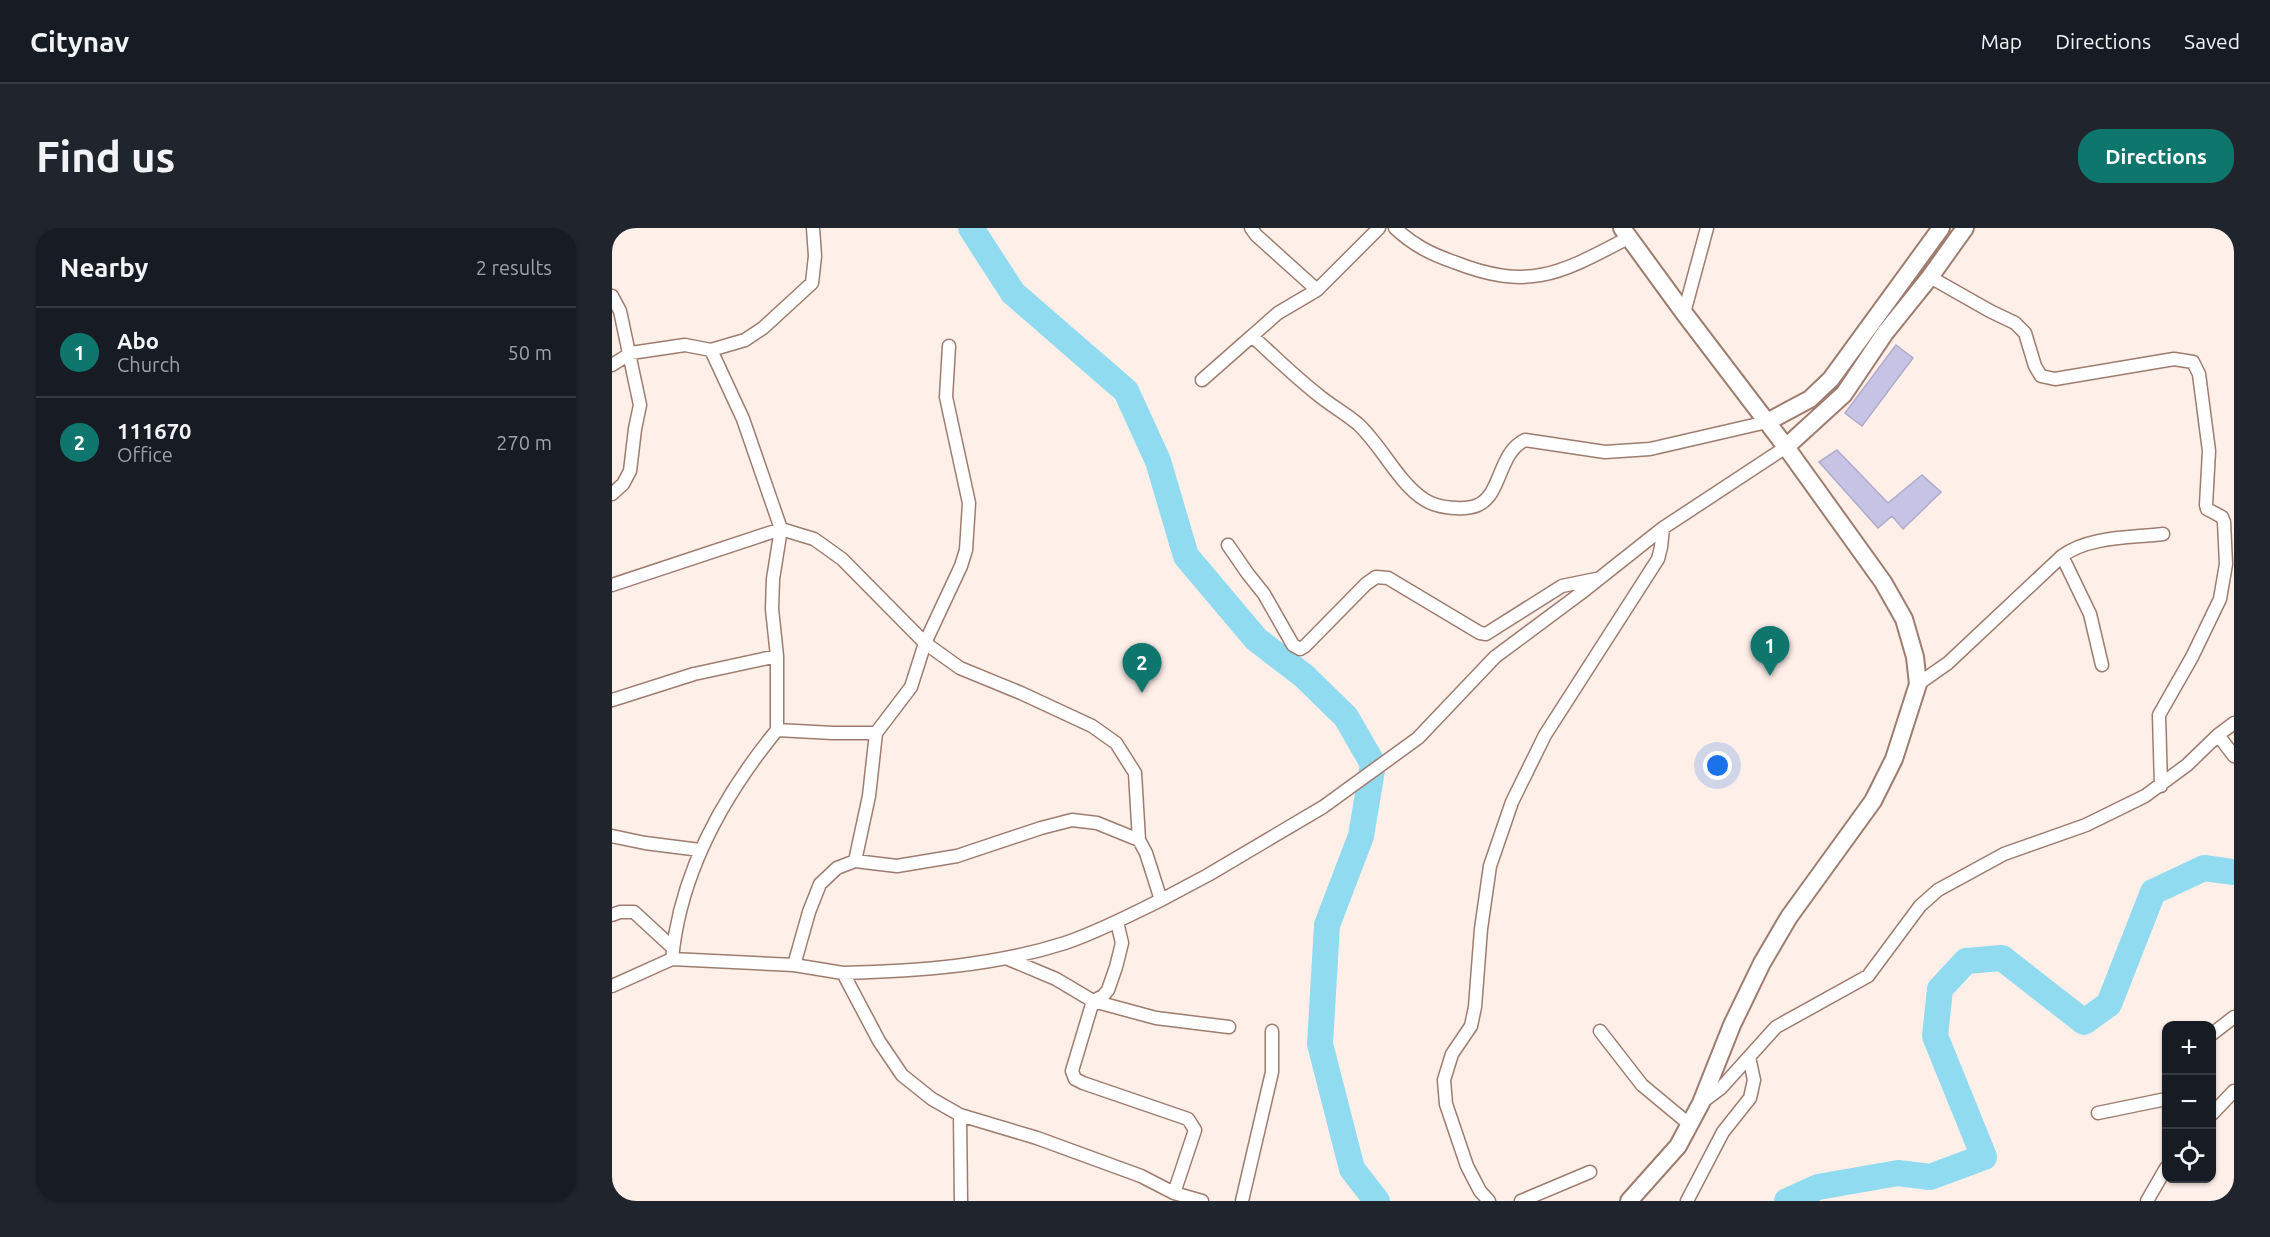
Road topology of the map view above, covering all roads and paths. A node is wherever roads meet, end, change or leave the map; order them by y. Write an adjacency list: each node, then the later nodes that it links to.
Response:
1 (813, 228): 15 (street)
2 (1251, 228): 10 (street)
3 (1379, 228): 10 (street)
4 (1395, 228): 8 (street)
5 (1707, 228): 12 (street)
6 (1941, 228): 19 (main road)
7 (1965, 228): 9 (main road)
8 (1625, 233): 12 (main road)
9 (1930, 277): 20 (main road); 39 (street)
10 (1317, 290): 13 (street)
11 (612, 296): 16 (street)
12 (1684, 313): 19 (main road)
13 (1252, 336): 18 (street); 19 (street)
14 (949, 346): 29 (street)
15 (711, 350): 16 (street); 23 (street)
16 (631, 353): 17 (street); 21 (street)
17 (612, 365)
18 (1202, 380)
19 (1767, 422): 20 (main road)
20 (1786, 447): 22 (street); 32 (main road)
21 (612, 494)
22 (1663, 528): 27 (street); 72 (street)
23 (781, 529): 28 (street); 29 (street); 30 (street)
24 (2163, 534): 26 (street)
25 (1228, 545): 27 (street)
26 (2062, 556): 31 (street); 32 (street)
27 (1600, 578): 44 (street)
28 (612, 585)
29 (925, 643): 36 (street); 41 (street)
30 (777, 656): 33 (street); 35 (street)
31 (2102, 665)
32 (1918, 684): 61 (main road)
33 (612, 700)
34 (2234, 723): 37 (street)
35 (777, 730): 36 (street); 42 (street)
36 (876, 733): 43 (street)
37 (2218, 735): 38 (street); 39 (street)
38 (2234, 756)
39 (2161, 786): 58 (street)
40 (612, 836): 42 (street)
41 (1139, 840): 43 (street); 44 (street)
42 (699, 850): 47 (street)
43 (855, 861): 49 (street)
44 (1161, 900): 46 (street)
45 (612, 915): 47 (street)
46 (1117, 922): 48 (street); 52 (street)
47 (673, 954): 49 (street); 51 (street)
48 (1006, 958): 50 (street); 52 (street)
49 (794, 965): 50 (street)
50 (843, 973): 64 (street)
51 (612, 986)
52 (1093, 1001): 54 (street); 68 (street)
53 (2234, 1017): 55 (street)
54 (1229, 1027)
55 (2216, 1030)
56 (1272, 1031): 71 (street)
57 (1600, 1031): 65 (street)
58 (1749, 1057): 61 (street); 75 (street)
59 (2234, 1091): 62 (street)
60 (2162, 1100): 63 (street)
61 (1701, 1103): 65 (main road)
62 (2216, 1109)
63 (2098, 1113)
64 (960, 1115): 68 (street); 69 (street)
65 (1689, 1124): 74 (main road)
66 (1590, 1172): 73 (street)
67 (2162, 1175): 76 (street)
68 (1174, 1193): 70 (street)
69 (961, 1201)
70 (1202, 1201)
71 (1242, 1201)
72 (1489, 1201)
73 (1521, 1201)
74 (1629, 1201)
75 (1687, 1201)
76 (2147, 1201)

